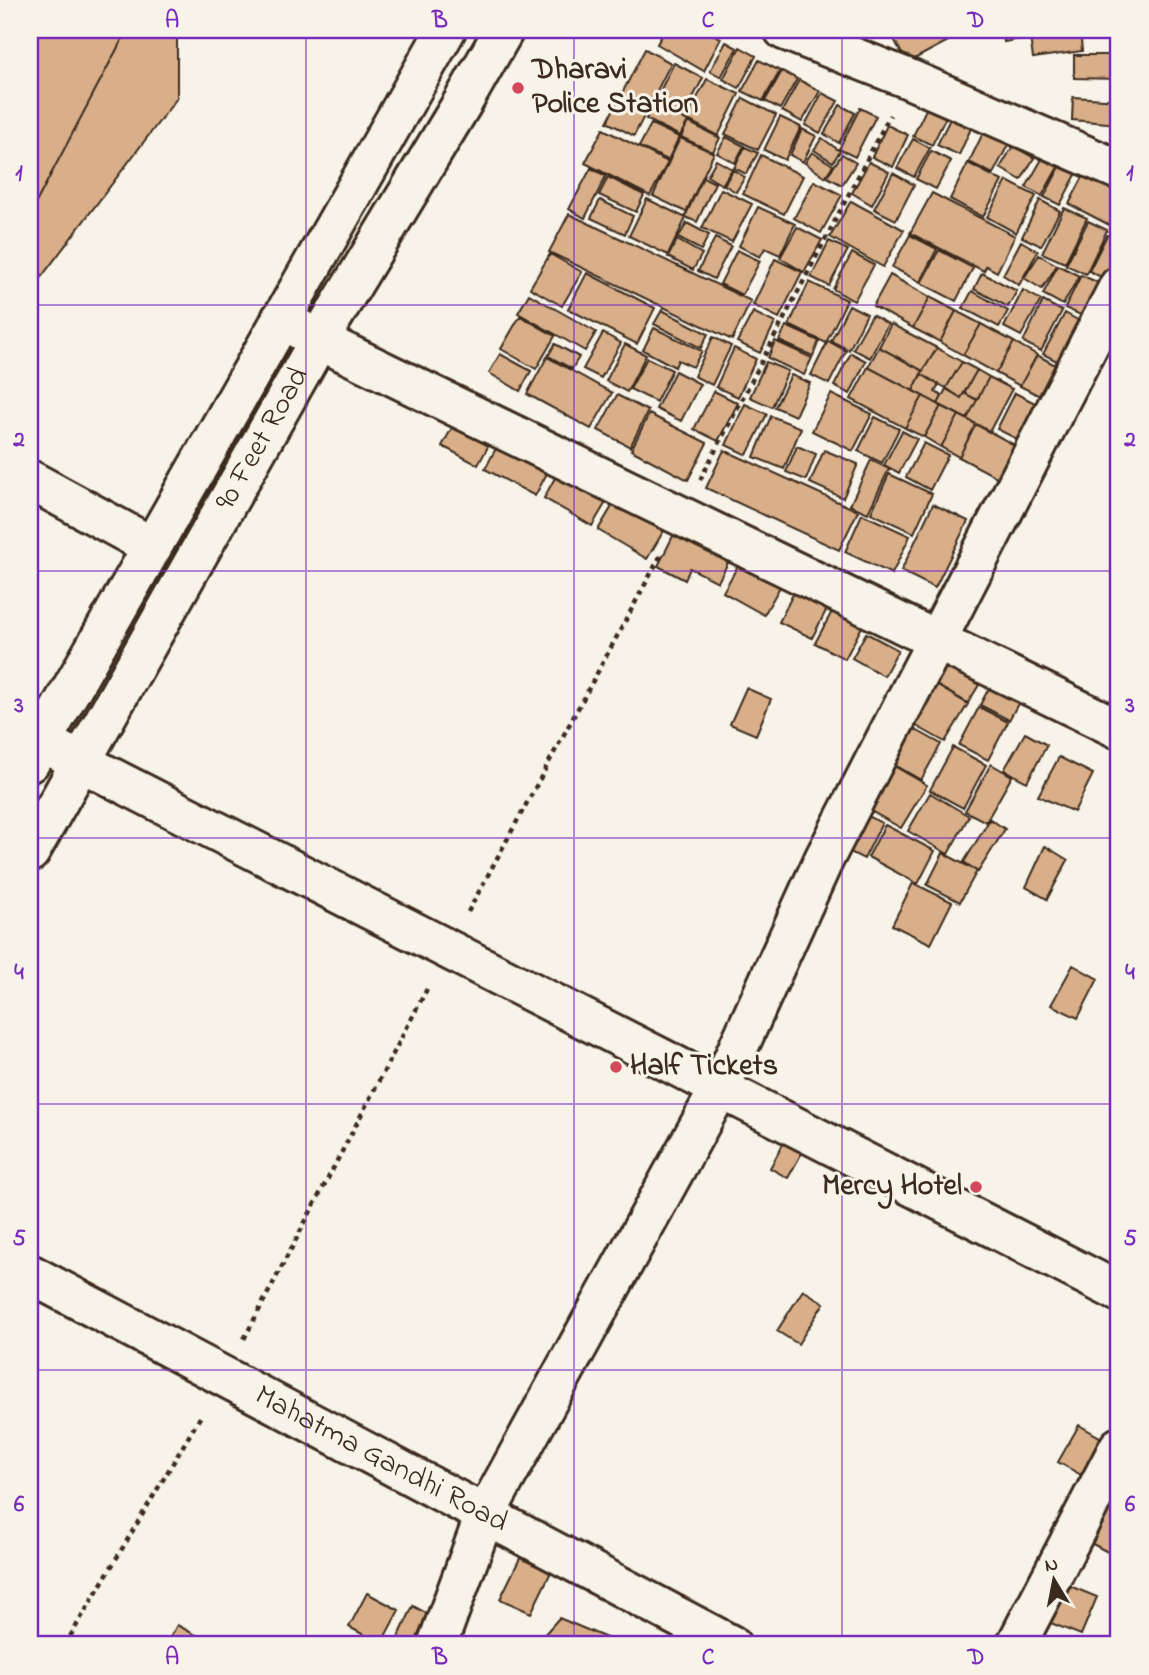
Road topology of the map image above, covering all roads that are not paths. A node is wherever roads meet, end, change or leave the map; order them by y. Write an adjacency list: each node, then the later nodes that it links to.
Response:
1 (446, 30): 5 (street, 90 Feet Road)
2 (504, 30): 6 (street, 90 Feet Road)
3 (784, 30): 4 (street)
4 (1119, 170)
5 (350, 198): 6 (street); 8 (street, 90 Feet Road)
6 (391, 222): 9 (street, 90 Feet Road)
7 (1119, 286): 12 (street)
8 (281, 319): 9 (street); 11 (street, 90 Feet Road)
9 (319, 340): 12 (street); 15 (street, 90 Feet Road)
10 (30, 480): 11 (street)
11 (151, 546): 14 (street, 90 Feet Road)
12 (936, 639): 13 (street); 17 (street)
13 (1119, 729)
14 (35, 751): 15 (street)
15 (80, 762): 16 (street, 90 Feet Road); 17 (street)
16 (30, 852)
17 (720, 1088): 19 (street); 21 (street)
18 (30, 1273): 21 (street, Mahatma Gandhi Road)
19 (1119, 1292)
20 (1119, 1447): 24 (street)
21 (485, 1515): 22 (street); 23 (street, Mahatma Gandhi Road)
22 (437, 1645)
23 (731, 1645)
24 (1016, 1645)

